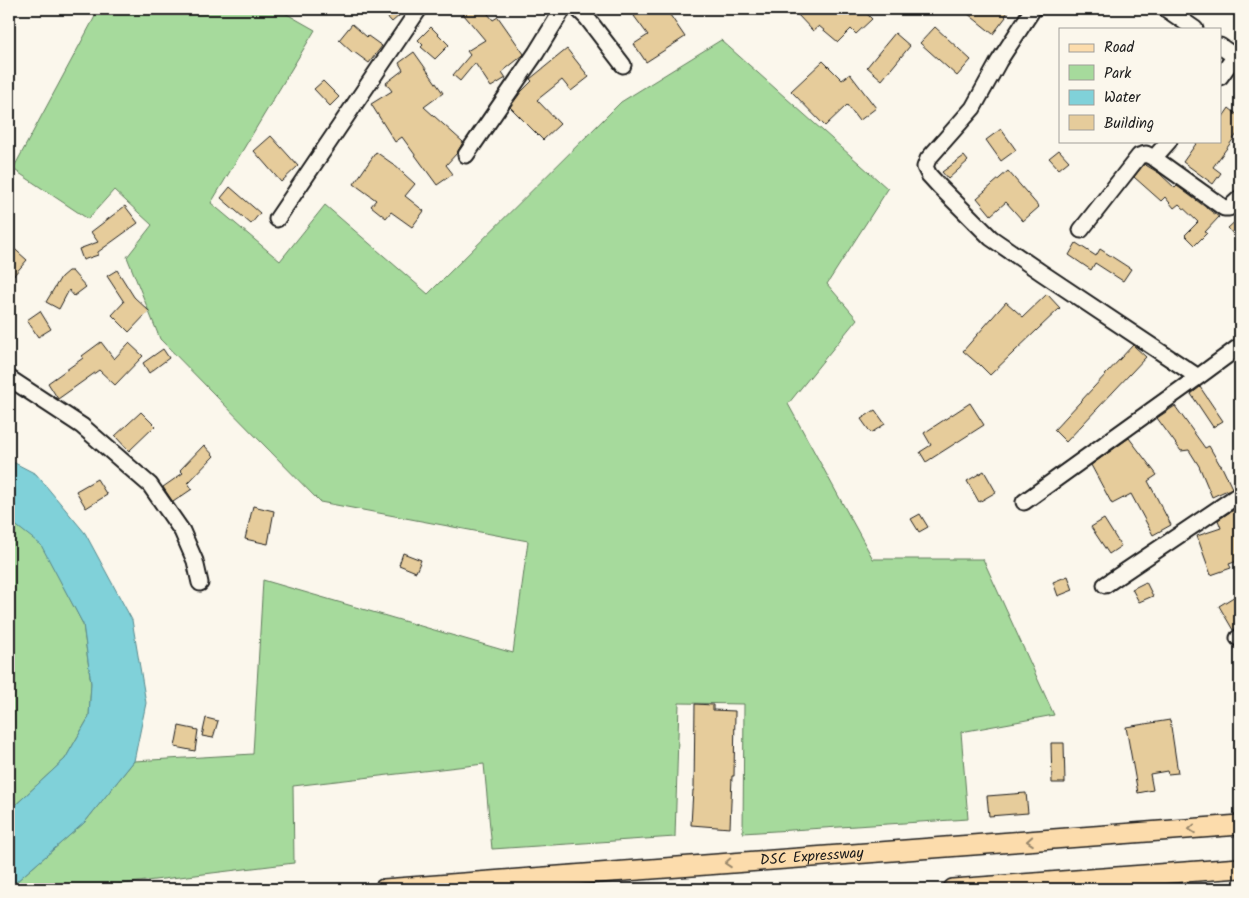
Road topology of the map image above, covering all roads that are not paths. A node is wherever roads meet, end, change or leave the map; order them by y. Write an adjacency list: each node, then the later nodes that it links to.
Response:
1 (420, 9): 15 (street)
2 (563, 9): 12 (street)
3 (578, 9): 9 (street)
4 (1033, 9): 18 (street)
5 (1166, 9): 6 (street)
6 (1194, 28)
7 (1222, 47): 8 (street)
8 (1238, 58): 10 (street)
9 (623, 64)
10 (1222, 75)
11 (1168, 142): 13 (street)
12 (466, 155)
13 (1154, 158): 14 (street); 16 (street)
14 (1240, 198)
15 (277, 219)
16 (1081, 230)
17 (1240, 346): 18 (street)
18 (1198, 377): 21 (street)
19 (9, 378): 22 (street)
20 (1240, 494): 23 (street)
21 (1024, 502)
22 (200, 583)
23 (1104, 585)
24 (1240, 825): 26 (main road, DSC Expressway, one-way to 26)
25 (1240, 868): 27 (main road)
26 (384, 889)
27 (953, 889)

